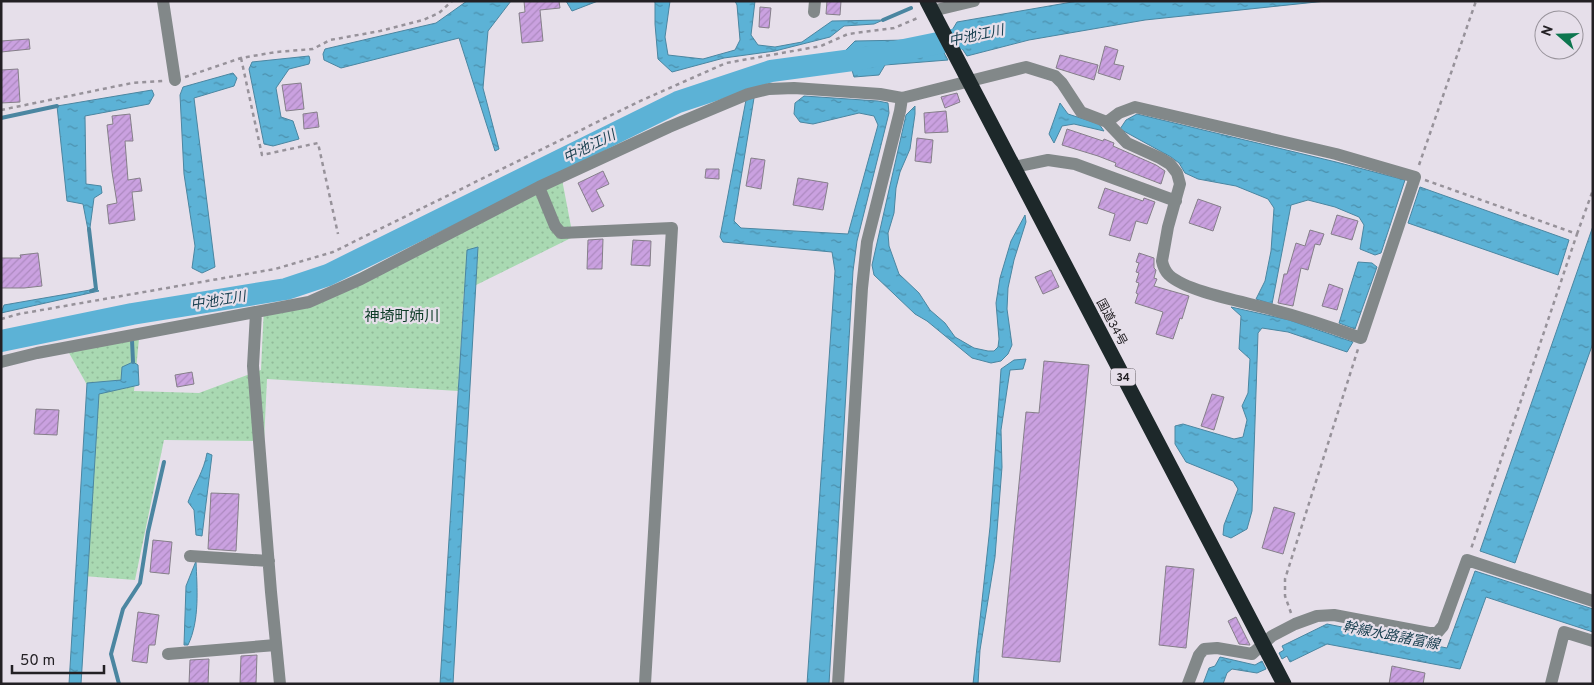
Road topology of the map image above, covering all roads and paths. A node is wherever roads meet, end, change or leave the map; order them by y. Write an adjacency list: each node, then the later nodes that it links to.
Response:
1 (163, 1): 8 (street)
2 (452, 1): 6 (path)
3 (974, 1): 5 (street)
4 (1476, 1): 13 (path)
5 (932, 11): 7 (highway, 国道34号 / 34); 20 (path)
6 (241, 58): 8 (path); 17 (path)
7 (966, 75): 9 (street); 11 (street); 12 (highway, 国道34号 / 34)
8 (175, 80): 10 (path)
9 (902, 98): 14 (street); 34 (street)
10 (1, 110)
11 (1107, 122): 13 (street); 16 (street)
12 (1014, 167): 16 (street); 30 (highway, 国道34号 / 34)
13 (1415, 177): 18 (path); 21 (street)
14 (539, 187): 19 (street); 33 (street)
15 (1593, 190): 18 (path)
16 (1176, 201): 21 (street)
17 (338, 234)
18 (1577, 234): 24 (path)
19 (256, 313): 22 (street); 25 (street)
20 (1, 319)
21 (1361, 338): 27 (path)
22 (1, 362)
23 (190, 556): 25 (street)
24 (1467, 560): 26 (street); 27 (street)
25 (270, 561): 29 (street)
26 (1593, 601)
27 (1295, 624): 30 (street)
28 (1593, 641): 37 (street)
29 (276, 645): 31 (street); 32 (street)
30 (1264, 645): 35 (street); 36 (highway, 国道34号 / 34)
31 (168, 654)
32 (280, 684)
33 (645, 684)
34 (838, 684)
35 (1188, 684)
36 (1284, 684)
37 (1551, 684)

